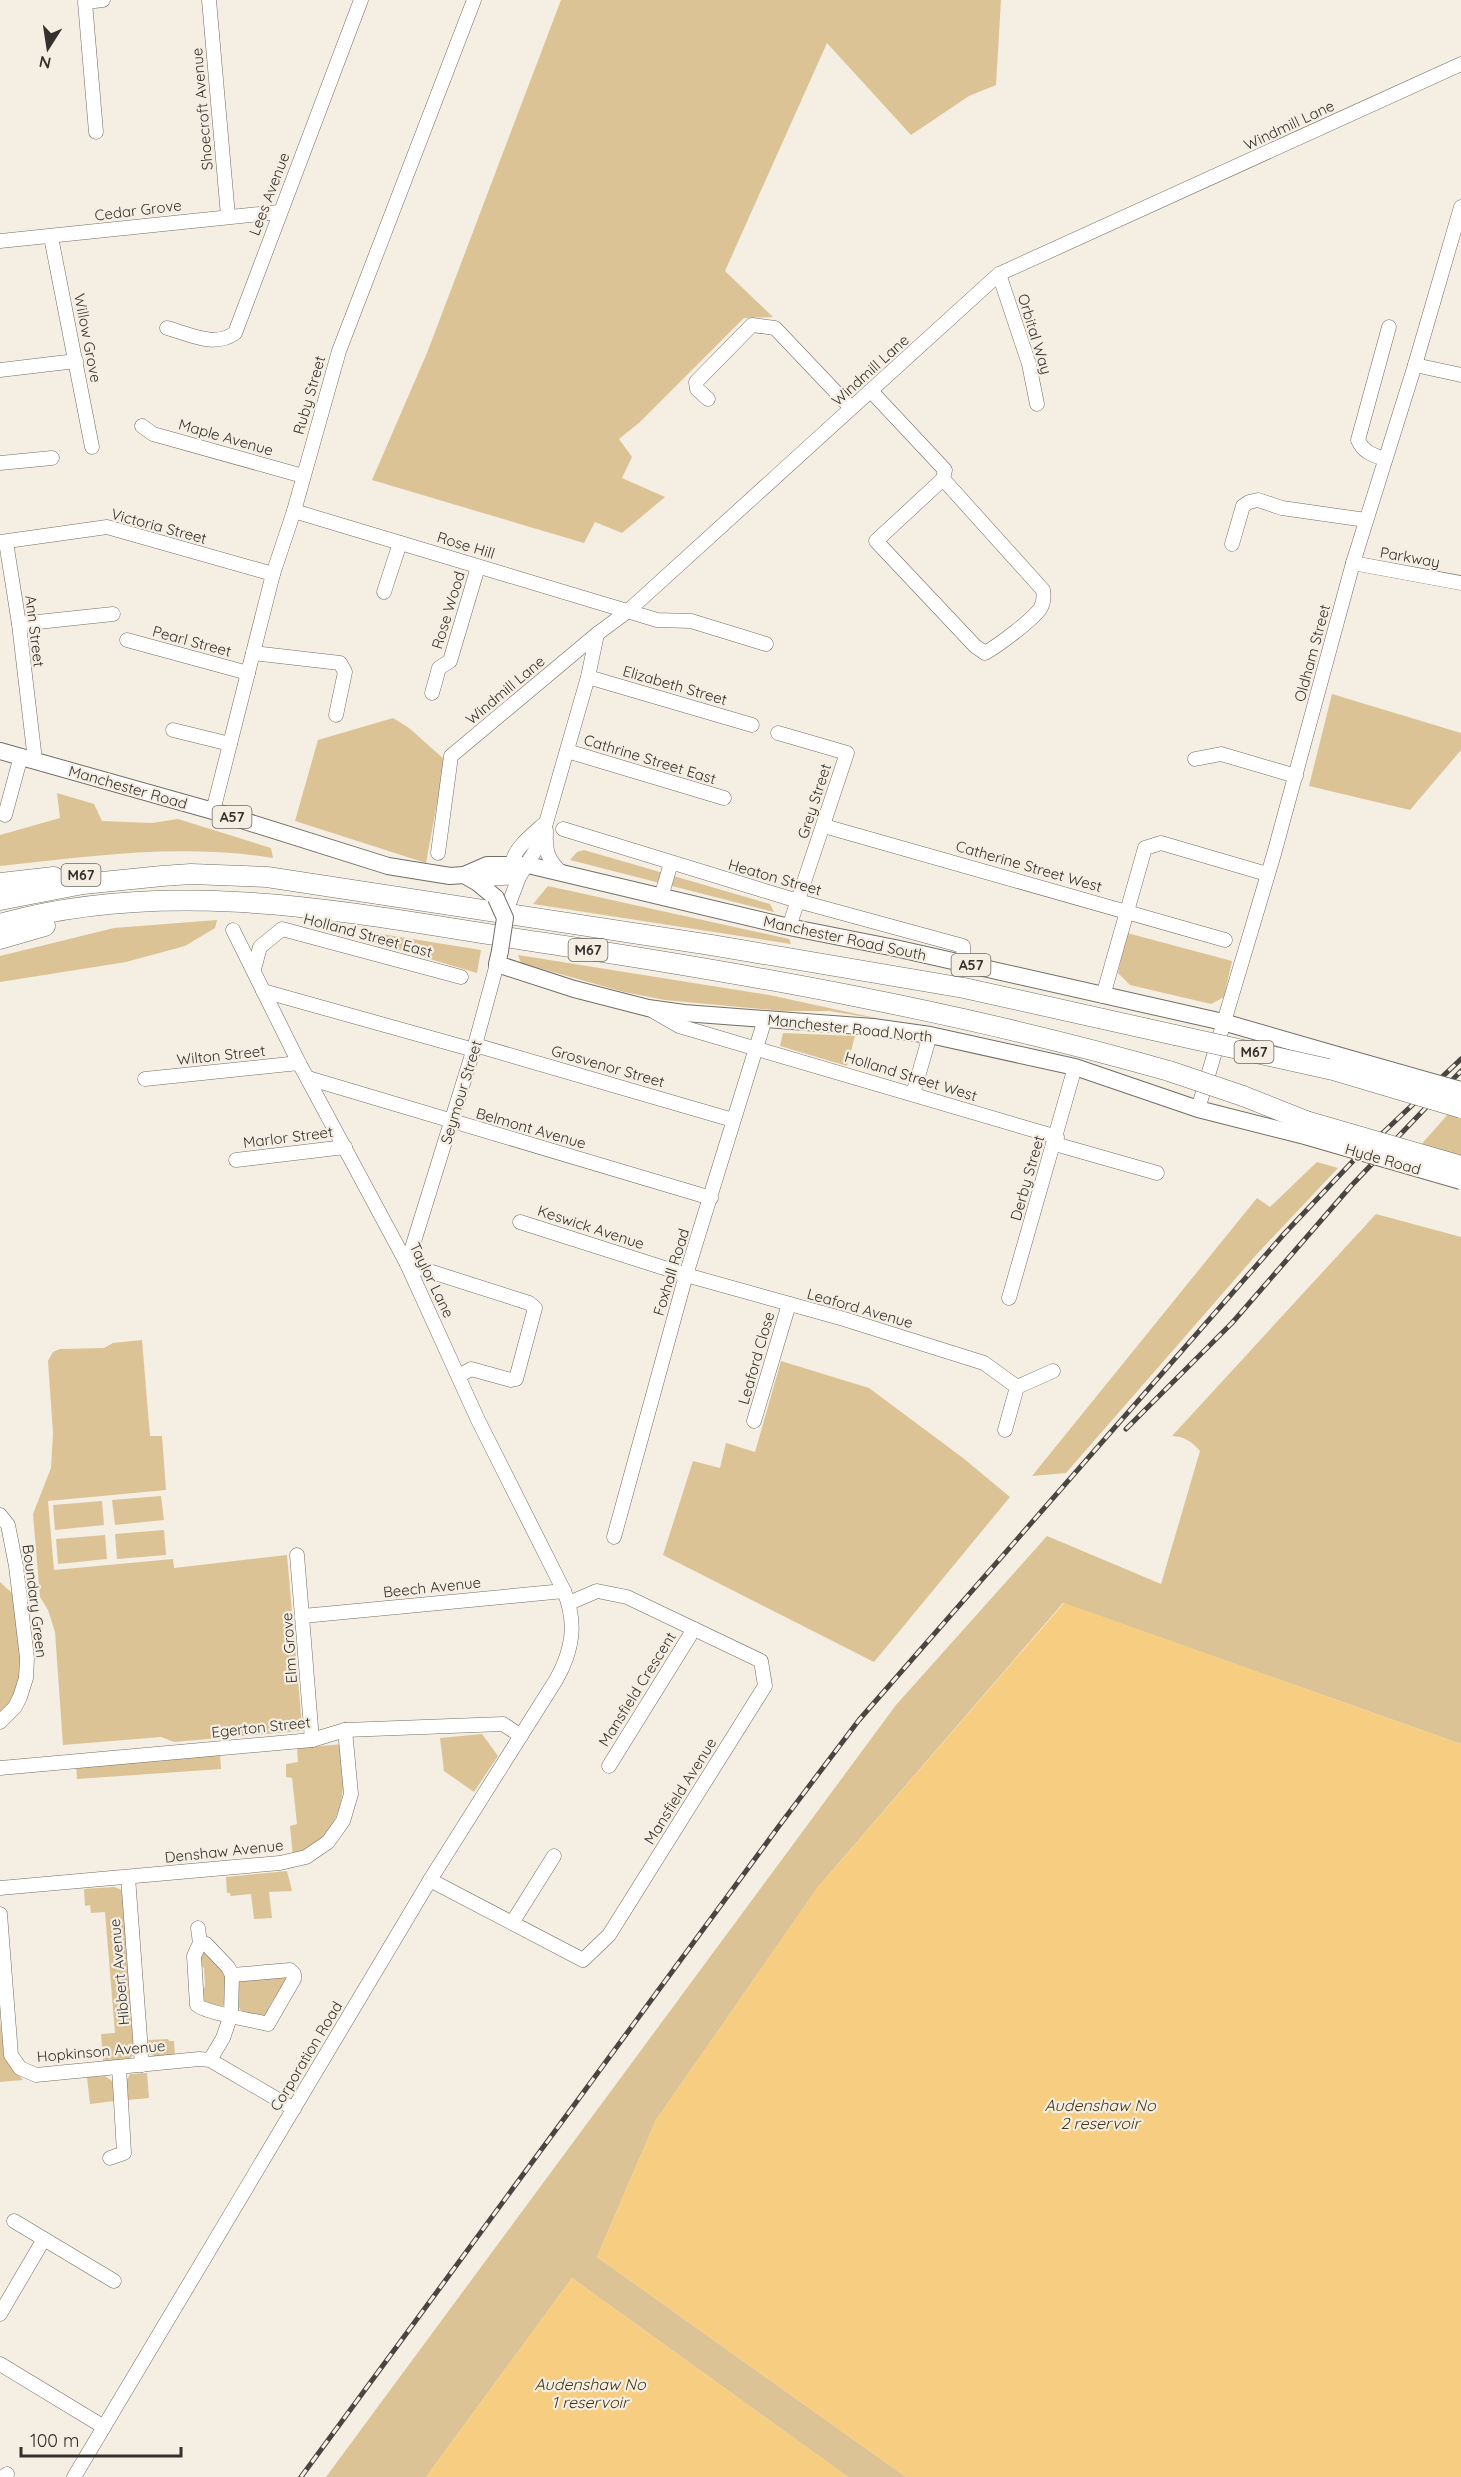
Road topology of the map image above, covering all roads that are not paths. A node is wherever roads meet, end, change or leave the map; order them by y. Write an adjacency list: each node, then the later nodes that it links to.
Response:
1 (103, 0): 6 (street)
2 (209, 0): 9 (street, Shoecroft Avenue)
3 (361, 0): 8 (street, Lees Avenue)
4 (474, 0): 28 (street, Ruby Street)
5 (1461, 64): 12 (street, Windmill Lane)
6 (96, 132)
7 (1461, 207): 16 (street, Oldham Street)
8 (279, 212): 9 (street, Cedar Grove); 14 (street, Lees Avenue)
9 (228, 216): 10 (street, Cedar Grove)
10 (51, 237): 11 (street, Cedar Grove); 15 (street, Willow Grove)
11 (0, 241)
12 (999, 274): 19 (street, Windmill Lane); 21 (street, Orbital Way)
13 (1389, 327): 26 (street)
14 (167, 328)
15 (76, 361): 17 (street); 24 (street, Willow Grove)
16 (1415, 365): 18 (street); 26 (street, Oldham Street)
17 (0, 370)
18 (1461, 375)
19 (871, 391): 22 (street, Windmill Lane); 29 (street)
20 (708, 399): 22 (street)
21 (1037, 404)
22 (851, 408): 40 (street, Windmill Lane)
23 (142, 426): 28 (street, Maple Avenue)
24 (92, 447)
25 (52, 458): 27 (street)
26 (1385, 459): 31 (street, Oldham Street)
27 (0, 463)
28 (303, 476): 30 (street, Ruby Street)
29 (943, 479): 29 (street)
30 (294, 511): 33 (street, Rose Hill); 37 (street, Ruby Street)
31 (1366, 520): 34 (street); 35 (street, Oldham Street)
32 (3, 542): 37 (street, Victoria Street); 42 (street, Ann Street)
33 (400, 543): 36 (street, Rose Hill); 39 (street)
34 (1232, 544)
35 (1353, 563): 38 (street, Parkway); 59 (street, Oldham Street)
36 (478, 567): 40 (street, Rose Hill); 49 (street, Rose Wood)
37 (273, 574): 46 (street, Ruby Street)
38 (1461, 583)
39 (384, 592)
40 (628, 611): 43 (street, Windmill Lane); 45 (street, Rose Hill)
41 (113, 614): 42 (street)
42 (19, 624): 57 (street, Ann Street)
43 (597, 634): 48 (street); 66 (street, Windmill Lane)
44 (127, 640): 47 (street, Pearl Street)
45 (766, 644)
46 (253, 653): 47 (street, Ruby Street); 50 (street)
47 (248, 673): 54 (street, Ruby Street)
48 (588, 677): 51 (street, Elizabeth Street); 56 (street)
49 (432, 693)
50 (336, 715)
51 (752, 725)
52 (173, 730): 54 (street)
53 (778, 732): 64 (street, Grey Street)
54 (230, 744): 61 (street, Ruby Street)
55 (0, 751): 57 (main road, Manchester Road / A57)
56 (567, 751): 60 (street, Cathrine Street East); 63 (street)
57 (28, 758): 61 (main road, Manchester Road / A57); 62 (street)
58 (1195, 759): 59 (street)
59 (1296, 776): 70 (street, Oldham Street)
60 (724, 798)
61 (213, 811): 72 (main road, Manchester Road / A57)
62 (5, 815)
63 (546, 823): 68 (street); 69 (street)
64 (824, 826): 78 (street, Grey Street); 79 (street, Catherine Street West)
65 (563, 829): 67 (street, Heaton Street)
66 (438, 853)
67 (670, 863): 74 (street); 78 (street, Heaton Street)
68 (520, 868): 69 (main road, Manchester Road South / A57); 72 (main road, Manchester Road / A57); 76 (street)
69 (562, 873): 74 (main road, Manchester Road South / A57)
70 (1268, 874): 79 (street); 93 (street, Oldham Street)
71 (162, 876): 73 (highway, M67); 75 (highway, M67); 103 (highway, M67, bridge)
72 (469, 878): 76 (main road)
73 (0, 883)
74 (661, 897): 81 (main road, Manchester Road South / A57)
75 (0, 900)
76 (503, 900): 85 (main road, Seymour Street, bridge)
77 (146, 901): 80 (highway, M67); 83 (highway, M67); 111 (highway, M67, bridge)
78 (798, 901): 81 (street, Grey Street); 86 (street, Heaton Street)
79 (1126, 910): 84 (street, Catherine Street West); 90 (street)
80 (0, 924)
81 (789, 927): 86 (main road, Manchester Road South / A57)
82 (233, 930): 87 (street, Taylor Lane)
83 (0, 939)
84 (1225, 940)
85 (498, 958): 91 (main road, Manchester Road North); 96 (street, Seymour Street)
86 (964, 963): 90 (main road, Manchester Road South / A57)
87 (254, 969): 88 (street, Holland Street East); 89 (street, Taylor Lane)
88 (461, 977)
89 (263, 991): 96 (street, Grosvenor Street); 97 (street, Taylor Lane)
90 (1103, 996): 93 (main road, Manchester Road South / A57)
91 (648, 1008): 92 (main road, Manchester Road North); 95 (street, Holland Street West)
92 (765, 1019): 94 (main road, Manchester Road North); 95 (street, Foxhall Road)
93 (1223, 1022): 101 (main road, Manchester Road South / A57, bridge); 104 (street, Oldham Street)
94 (930, 1035): 98 (main road, Manchester Road North); 102 (street)
95 (755, 1047): 102 (street, Holland Street West); 105 (street, Foxhall Road)
96 (474, 1048): 105 (street, Grosvenor Street); 106 (street, Seymour Street)
97 (299, 1063): 99 (street, Taylor Lane); 100 (street, Wilton Street)
98 (1075, 1067): 104 (main road, Manchester Road North); 108 (street, Derby Street)
99 (308, 1078): 106 (street, Belmont Avenue); 109 (street, Taylor Lane)
100 (145, 1079)
101 (1461, 1090)
102 (914, 1094): 108 (street, Holland Street West)
103 (1461, 1108)
104 (1198, 1109): 107 (main road, Manchester Road North)
105 (733, 1120): 114 (street, Foxhall Road)
106 (452, 1122): 114 (street, Belmont Avenue); 116 (street, Seymour Street)
107 (1305, 1136): 113 (main road, Hyde Road, bridge)
108 (1056, 1140): 112 (street, Holland Street West); 118 (street, Derby Street)
109 (345, 1147): 110 (street, Marlor Street); 116 (street, Taylor Lane)
110 (236, 1160)
111 (1461, 1166)
112 (1157, 1173)
113 (1461, 1181)
114 (711, 1198): 117 (street, Foxhall Road)
115 (520, 1222): 117 (street, Keswick Avenue)
116 (407, 1264): 121 (street, Taylor Lane); 121 (street)
117 (686, 1275): 119 (street, Leaford Avenue); 126 (street, Foxhall Road)
118 (1009, 1298)
119 (789, 1304): 122 (street, Leaford Avenue); 123 (street, Leaford Close)
120 (1053, 1371): 122 (street)
121 (459, 1376): 128 (street, Taylor Lane)
122 (1017, 1387): 124 (street)
123 (754, 1421)
124 (1005, 1430)
125 (0, 1515): 132 (street, Boundary Green)
126 (614, 1537)
127 (297, 1555): 129 (street, Elm Grove)
128 (566, 1597): 129 (street, Beech Avenue); 130 (street, Mansfield Avenue); 131 (street, Taylor Lane)
129 (303, 1616): 135 (street, Elm Grove)
130 (694, 1629): 136 (street, Mansfield Crescent); 143 (street, Mansfield Avenue)
131 (569, 1654): 134 (street, Corporation Road)
132 (0, 1722)
133 (345, 1730): 134 (street, Egerton Street); 135 (street, Egerton Street); 139 (street, Denshaw Avenue)
134 (521, 1736): 140 (street, Corporation Road)
135 (312, 1740): 137 (street, Egerton Street)
136 (609, 1766)
137 (0, 1768)
138 (554, 1856): 143 (street)
139 (128, 1877): 141 (street, Denshaw Avenue); 148 (street, Hibbert Avenue)
140 (430, 1880): 143 (street, Mansfield Avenue); 150 (street, Corporation Road)
141 (0, 1888)
142 (0, 1914): 145 (street, Hopkinson Avenue)
143 (512, 1923)
144 (232, 1975): 146 (street); 146 (street); 146 (street)
145 (3, 2013): 149 (street, Hopkinson Avenue)
146 (231, 2015): 147 (street)
147 (210, 2060): 148 (street, Hopkinson Avenue); 150 (street)
148 (142, 2065): 149 (street, Hopkinson Avenue)
149 (119, 2067): 151 (street)
150 (294, 2109): 157 (street, Corporation Road)
151 (110, 2158)
152 (14, 2221): 153 (street)
153 (44, 2240): 154 (street); 155 (street)
154 (114, 2281)
155 (0, 2314)
156 (0, 2364): 157 (street)
157 (104, 2427): 158 (street, Corporation Road)
158 (74, 2477)

